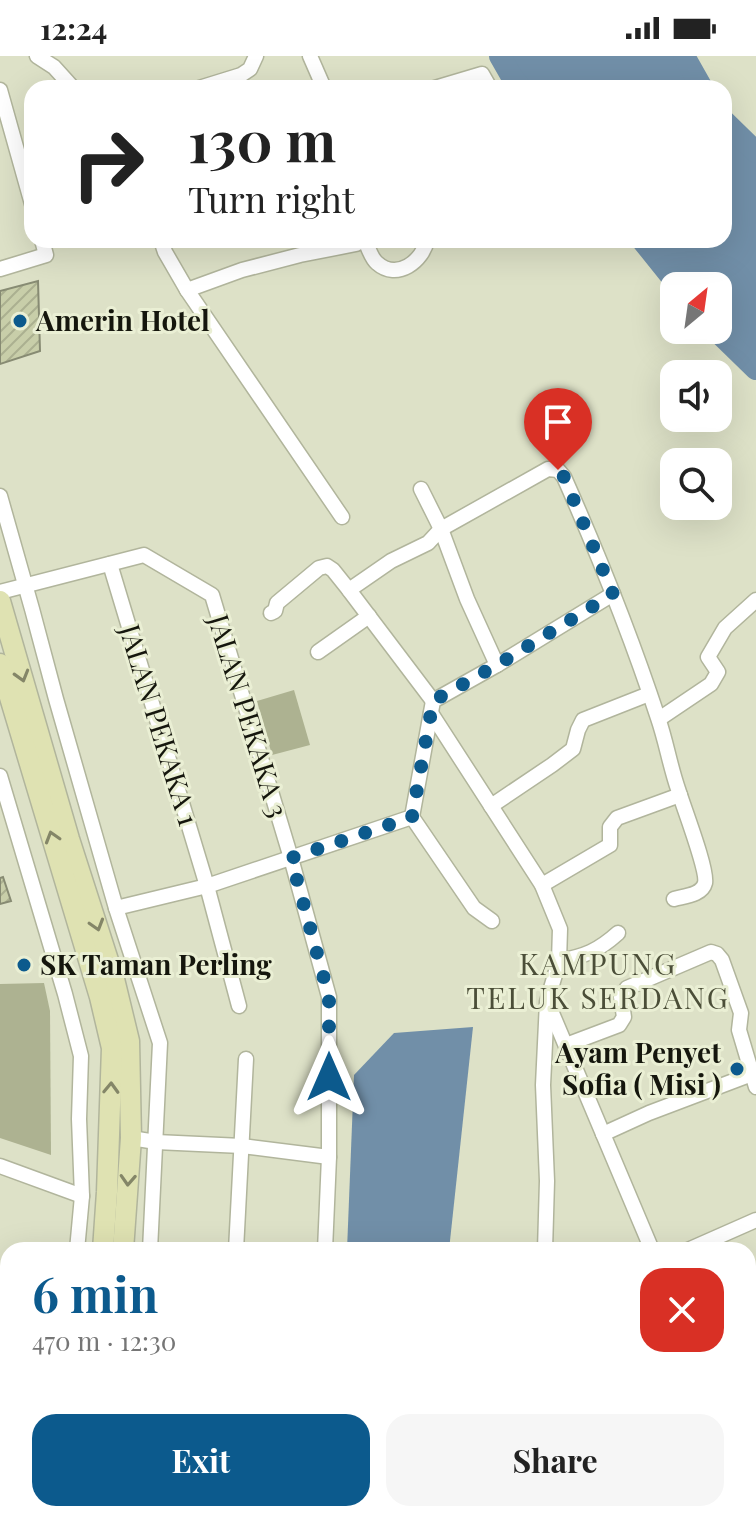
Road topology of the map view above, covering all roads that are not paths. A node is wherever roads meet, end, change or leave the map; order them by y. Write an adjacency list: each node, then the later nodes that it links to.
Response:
1 (37, 56): 4 (street)
2 (256, 56): 5 (street)
3 (310, 56): 6 (street)
4 (66, 80)
5 (225, 80)
6 (320, 80)
7 (462, 80): 8 (street)
8 (485, 80)
9 (0, 90): 10 (street)
10 (24, 176)
11 (42, 248): 16 (street)
12 (164, 248): 17 (street)
13 (336, 248): 17 (street)
14 (368, 248): 15 (street)
15 (424, 248)
16 (0, 269)
17 (187, 290): 20 (street)
18 (421, 489): 21 (street)
19 (0, 496): 23 (street)
20 (342, 517)
21 (441, 529): 24 (street); 26 (street); 33 (street)
22 (110, 564): 23 (street, JALAN PEKAKA 3); 41 (street, JALAN PEKAKA 3); 43 (street, JALAN PEKAKA 1)
23 (26, 585): 25 (street, JALAN PEKAKA 3); 45 (street)
24 (349, 590): 29 (street); 30 (street)
25 (0, 592)
26 (613, 594): 33 (street); 34 (street)
27 (756, 600): 36 (street)
28 (0, 601): 55 (main road, one-way to 55)
29 (271, 613)
30 (369, 616): 31 (street); 35 (street)
31 (318, 652)
32 (0, 664): 63 (main road, one-way to 32)
33 (497, 665): 35 (street)
34 (649, 694): 36 (street); 39 (street)
35 (432, 707): 39 (street); 40 (street)
36 (659, 719): 38 (street)
37 (0, 776): 60 (street)
38 (680, 795): 42 (street); 44 (street)
39 (491, 806): 42 (street)
40 (412, 817): 41 (street); 46 (street)
41 (291, 858): 43 (street); 58 (street, JALAN PEKAKA 3)
42 (542, 885): 48 (street)
43 (207, 886): 45 (street); 50 (street, JALAN PEKAKA 1)
44 (674, 899)
45 (116, 908): 56 (street)
46 (492, 921)
47 (618, 933): 48 (street)
48 (559, 961): 49 (street)
49 (547, 1002): 51 (street); 68 (street)
50 (239, 1006)
51 (566, 1045): 53 (street); 54 (street)
52 (246, 1059): 57 (street)
53 (754, 1080): 54 (street)
54 (603, 1134): 69 (street)
55 (131, 1138): 56 (street); 64 (main road, one-way to 64)
56 (156, 1142): 57 (street); 65 (street)
57 (242, 1146): 58 (street); 66 (street)
58 (329, 1157): 67 (street, JALAN PEKAKA 3)
59 (0, 1166): 60 (street)
60 (82, 1196): 62 (street)
61 (755, 1224): 70 (street)
62 (78, 1242)
63 (104, 1242)
64 (124, 1242)
65 (150, 1242)
66 (236, 1242)
67 (325, 1242)
68 (545, 1242)
69 (649, 1242)
70 (709, 1242)

